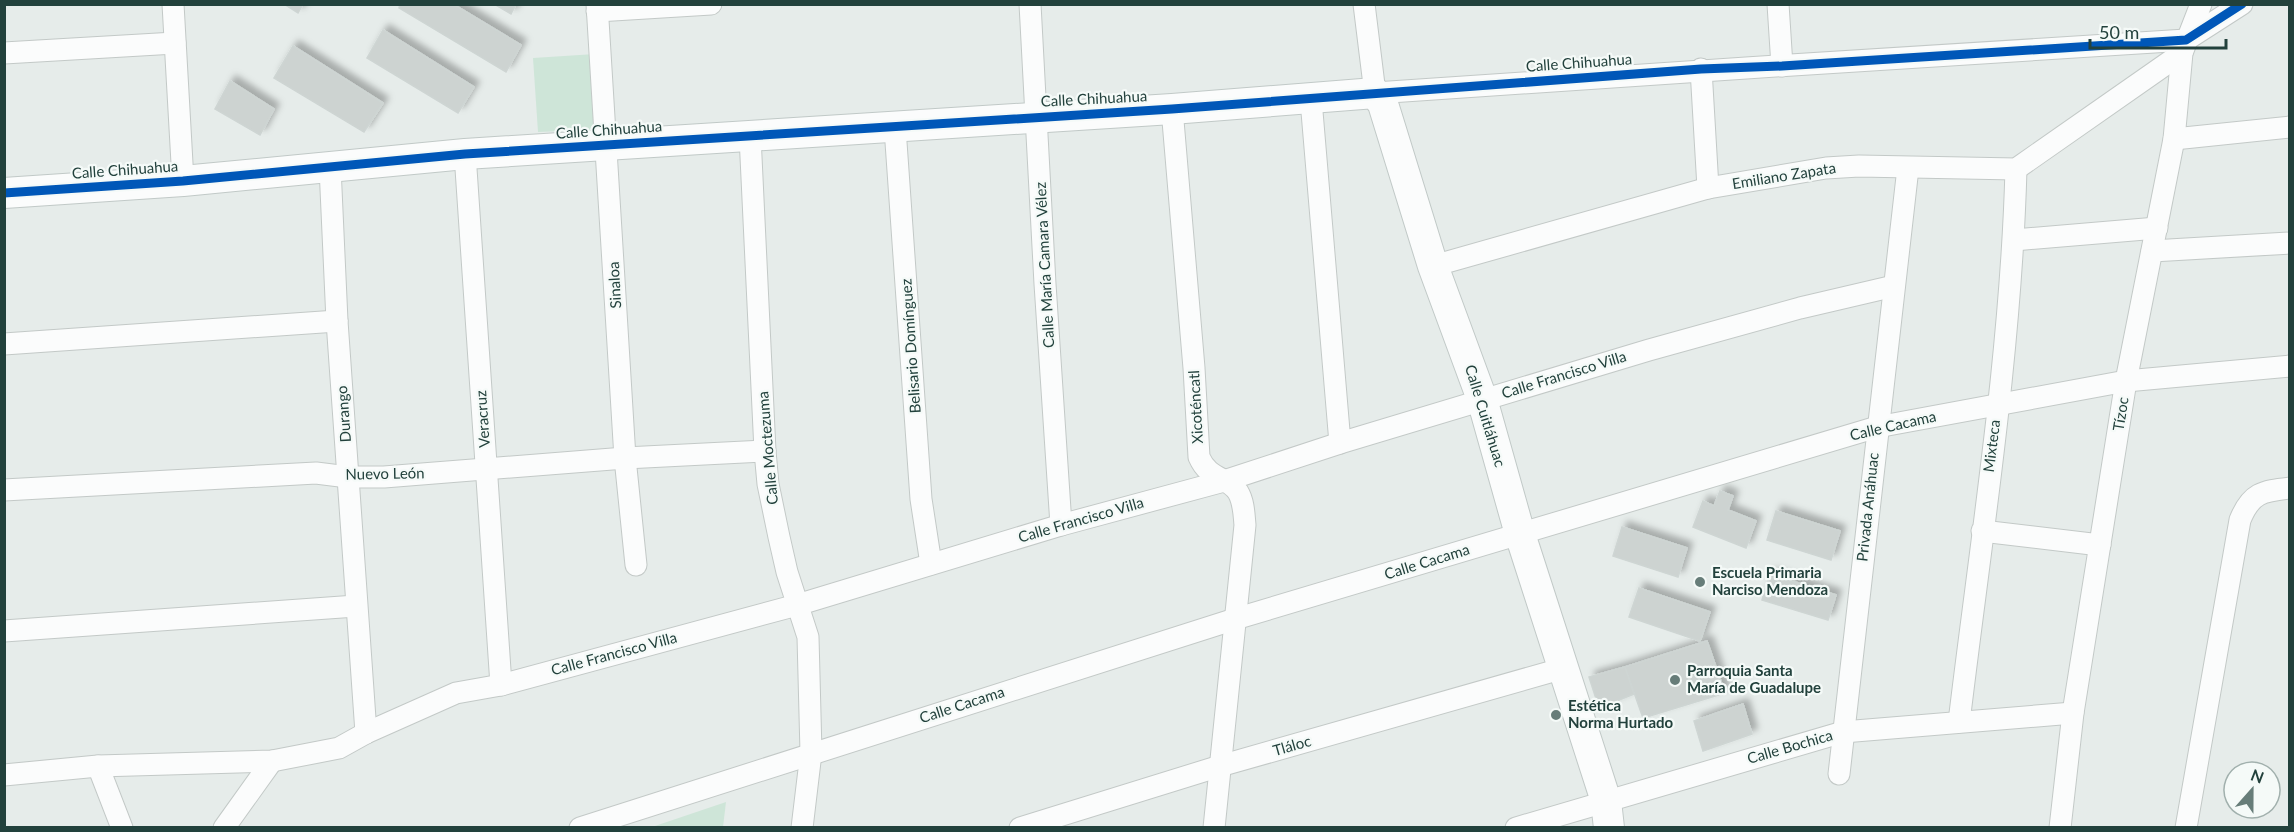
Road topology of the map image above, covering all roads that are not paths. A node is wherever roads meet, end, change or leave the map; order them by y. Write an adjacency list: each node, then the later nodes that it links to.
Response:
1 (173, 4): 9 (street)
2 (711, 4): 8 (street)
3 (1030, 4): 17 (street, Calle María Camara Vélez)
4 (1364, 4): 14 (street, Calle Cuitláhuac)
5 (1778, 4): 12 (street)
6 (2201, 4): 10 (street, Tízoc)
7 (2242, 4): 10 (street)
8 (597, 8): 22 (street, Sinaloa)
9 (175, 43): 11 (street); 27 (street)
10 (2184, 46): 12 (street, Calle Chihuahua); 21 (street, Tízoc); 26 (street)
11 (4, 54)
12 (1782, 66): 13 (street, Calle Chihuahua)
13 (1701, 69): 14 (street, Calle Chihuahua); 28 (street)
14 (1375, 93): 15 (street, Calle Chihuahua); 34 (street, Calle Cuitláhuac)
15 (1311, 100): 16 (street, Calle Chihuahua); 43 (street)
16 (1172, 109): 17 (street, Calle Chihuahua); 48 (street, Xicoténcatl)
17 (1037, 117): 18 (street, Calle Chihuahua); 51 (street, Calle María Camara Vélez)
18 (895, 128): 20 (street, Calle Chihuahua); 55 (street, Belisario Domínguez)
19 (2289, 128): 21 (street)
20 (750, 136): 22 (street, Calle Chihuahua); 44 (street, Calle Moctezuma)
21 (2174, 139): 30 (street, Tízoc)
22 (607, 145): 23 (street, Calle Chihuahua); 45 (street, Sinaloa)
23 (465, 154): 24 (street, Calle Chihuahua); 46 (street, Veracruz)
24 (330, 167): 27 (street, Calle Chihuahua); 36 (street, Durango)
25 (1908, 168): 26 (street, Emiliano Zapata); 28 (street, Emiliano Zapata); 35 (street, Privada Anáhuac)
26 (2016, 169): 31 (street, Mixteca)
27 (183, 182): 29 (street, Calle Chihuahua)
28 (1708, 188): 34 (street, Emiliano Zapata)
29 (4, 193)
30 (2157, 228): 31 (street); 33 (street, Tízoc)
31 (2014, 240): 41 (street, Mixteca)
32 (2289, 243): 33 (street)
33 (2152, 251): 39 (street, Tízoc)
34 (1433, 266): 40 (street, Calle Cuitláhuac)
35 (1894, 286): 40 (street, Calle Francisco Villa); 42 (street, Privada Anáhuac)
36 (337, 321): 37 (street); 47 (street, Durango)
37 (4, 344)
38 (2289, 366): 39 (street, Calle Cacama)
39 (2126, 381): 41 (street, Calle Cacama); 54 (street, Tízoc)
40 (1482, 399): 43 (street, Calle Francisco Villa); 53 (street, Calle Cuitláhuac)
41 (1997, 405): 42 (street, Calle Cacama); 52 (street, Mixteca)
42 (1877, 427): 53 (street, Calle Cacama); 65 (street, Privada Anáhuac)
43 (1340, 442): 48 (street, Calle Francisco Villa)
44 (765, 451): 45 (street, Nuevo León); 57 (street, Calle Moctezuma)
45 (625, 458): 46 (street, Nuevo León); 56 (street, Sinaloa)
46 (486, 470): 47 (street, Nuevo León); 62 (street, Veracruz)
47 (348, 477): 50 (street, Nuevo León); 58 (street, Durango)
48 (1224, 481): 51 (street, Calle Francisco Villa); 59 (street, Xicoténcatl)
49 (2289, 488): 82 (street)
50 (4, 490)
51 (1061, 525): 55 (street, Calle Francisco Villa)
52 (1982, 531): 54 (street); 64 (street, Mixteca)
53 (1520, 534): 59 (street, Calle Cacama); 61 (street, Calle Cuitláhuac)
54 (2100, 545): 63 (street, Tízoc)
55 (931, 564): 57 (street, Calle Francisco Villa)
56 (636, 565)
57 (797, 605): 62 (street, Calle Francisco Villa); 67 (street, Calle Moctezuma)
58 (356, 606): 60 (street); 66 (street, Durango)
59 (1235, 620): 67 (street, Calle Cacama); 70 (street, Xicoténcatl)
60 (4, 631)
61 (1564, 668): 70 (street, Tláloc); 73 (street, Calle Cuitláhuac)
62 (501, 685): 66 (street, Calle Francisco Villa)
63 (2073, 713): 64 (street, Calle Bochica); 81 (street, Tízoc)
64 (1959, 722): 65 (street, Calle Bochica)
65 (1843, 732): 71 (street, Privada Anáhuac); 73 (street, Calle Bochica)
66 (366, 733): 68 (street, Calle Francisco Villa)
67 (811, 753): 76 (street, Calle Cacama); 77 (street, Calle Moctezuma)
68 (272, 761): 69 (street, Calle Francisco Villa); 75 (street)
69 (98, 766): 72 (street, Calle Francisco Villa); 74 (street)
70 (1220, 766): 78 (street, Tláloc); 79 (street, Xicoténcatl)
71 (1839, 774)
72 (4, 775)
73 (1608, 814): 80 (street, Calle Bochica)
74 (122, 828)
75 (224, 828)
76 (580, 828)
77 (802, 828)
78 (1020, 828)
79 (1214, 828)
80 (1516, 828)
81 (2060, 828)
82 (2186, 828)

